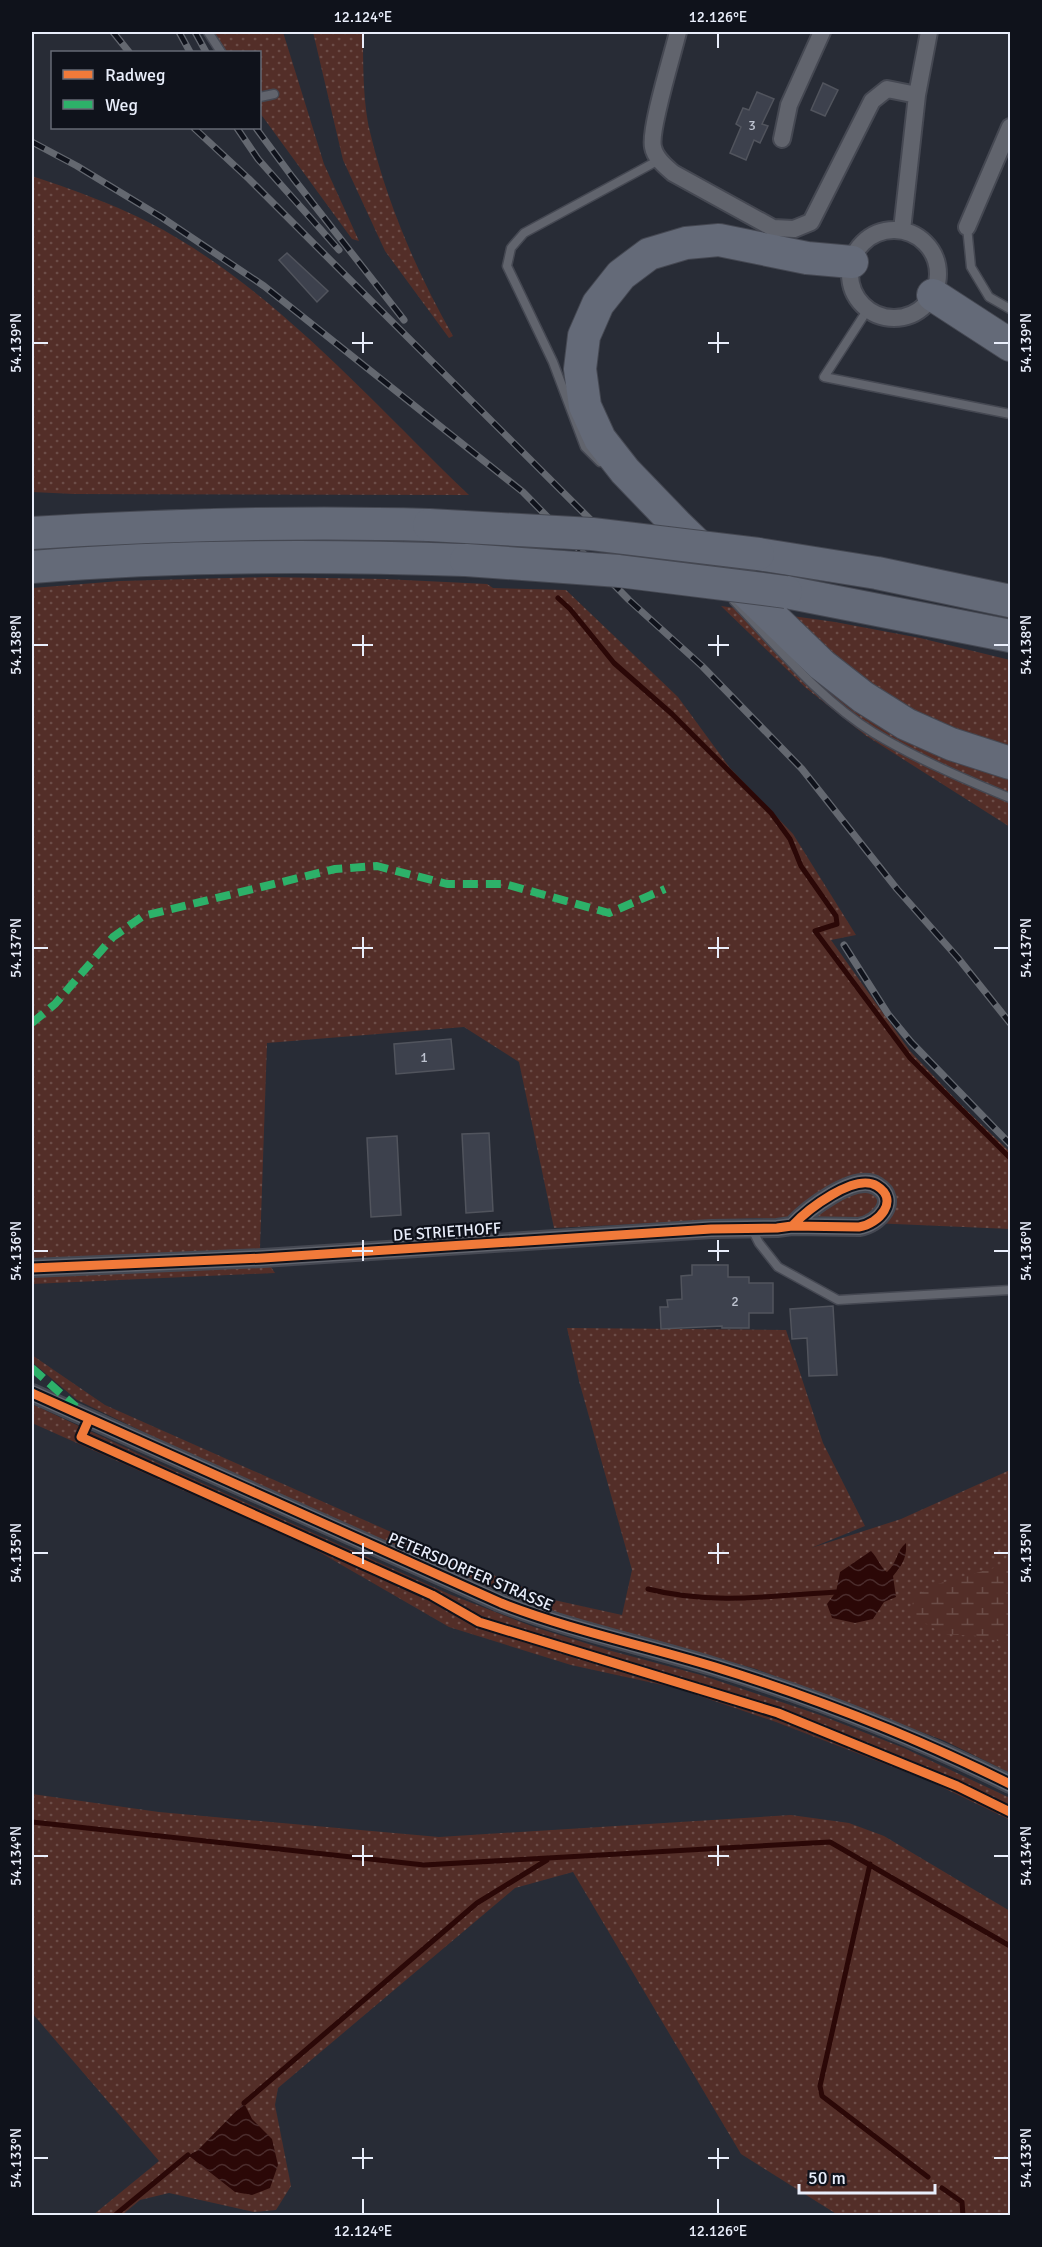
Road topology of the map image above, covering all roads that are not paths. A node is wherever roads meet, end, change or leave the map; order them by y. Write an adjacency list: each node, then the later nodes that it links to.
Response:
1 (208, 32): 5 (lane)
2 (678, 32): 11 (street)
3 (822, 32): 10 (street)
4 (930, 32): 7 (street)
5 (220, 51)
6 (274, 94): 8 (lane)
7 (917, 95): 11 (street); 13 (street)
8 (261, 97)
9 (1011, 127): 12 (street)
10 (782, 139)
11 (659, 160): 20 (lane)
12 (967, 227): 17 (lane)
13 (902, 230): 14 (street); 15 (street)
14 (852, 262): 16 (street); 28 (highway)
15 (933, 295): 16 (street); 18 (highway)
16 (868, 309): 19 (lane)
17 (1011, 309)
18 (1011, 345)
19 (1011, 414)
20 (609, 472)
21 (667, 532): 23 (lane)
22 (32, 533): 26 (highway, bridge)
23 (692, 558)
24 (32, 567): 27 (highway, bridge)
25 (709, 575): 29 (lane)
26 (1011, 601)
27 (1011, 636)
28 (1011, 763)
29 (1011, 798)
30 (792, 1226): 30 (street, DE STRIETHOFF); 31 (street, DE STRIETHOFF)
31 (752, 1228): 32 (street, DE STRIETHOFF); 33 (lane)
32 (32, 1269)
33 (1011, 1290)
34 (32, 1393): 35 (street, PETERSDORFER STRASSE)
35 (1011, 1784)

